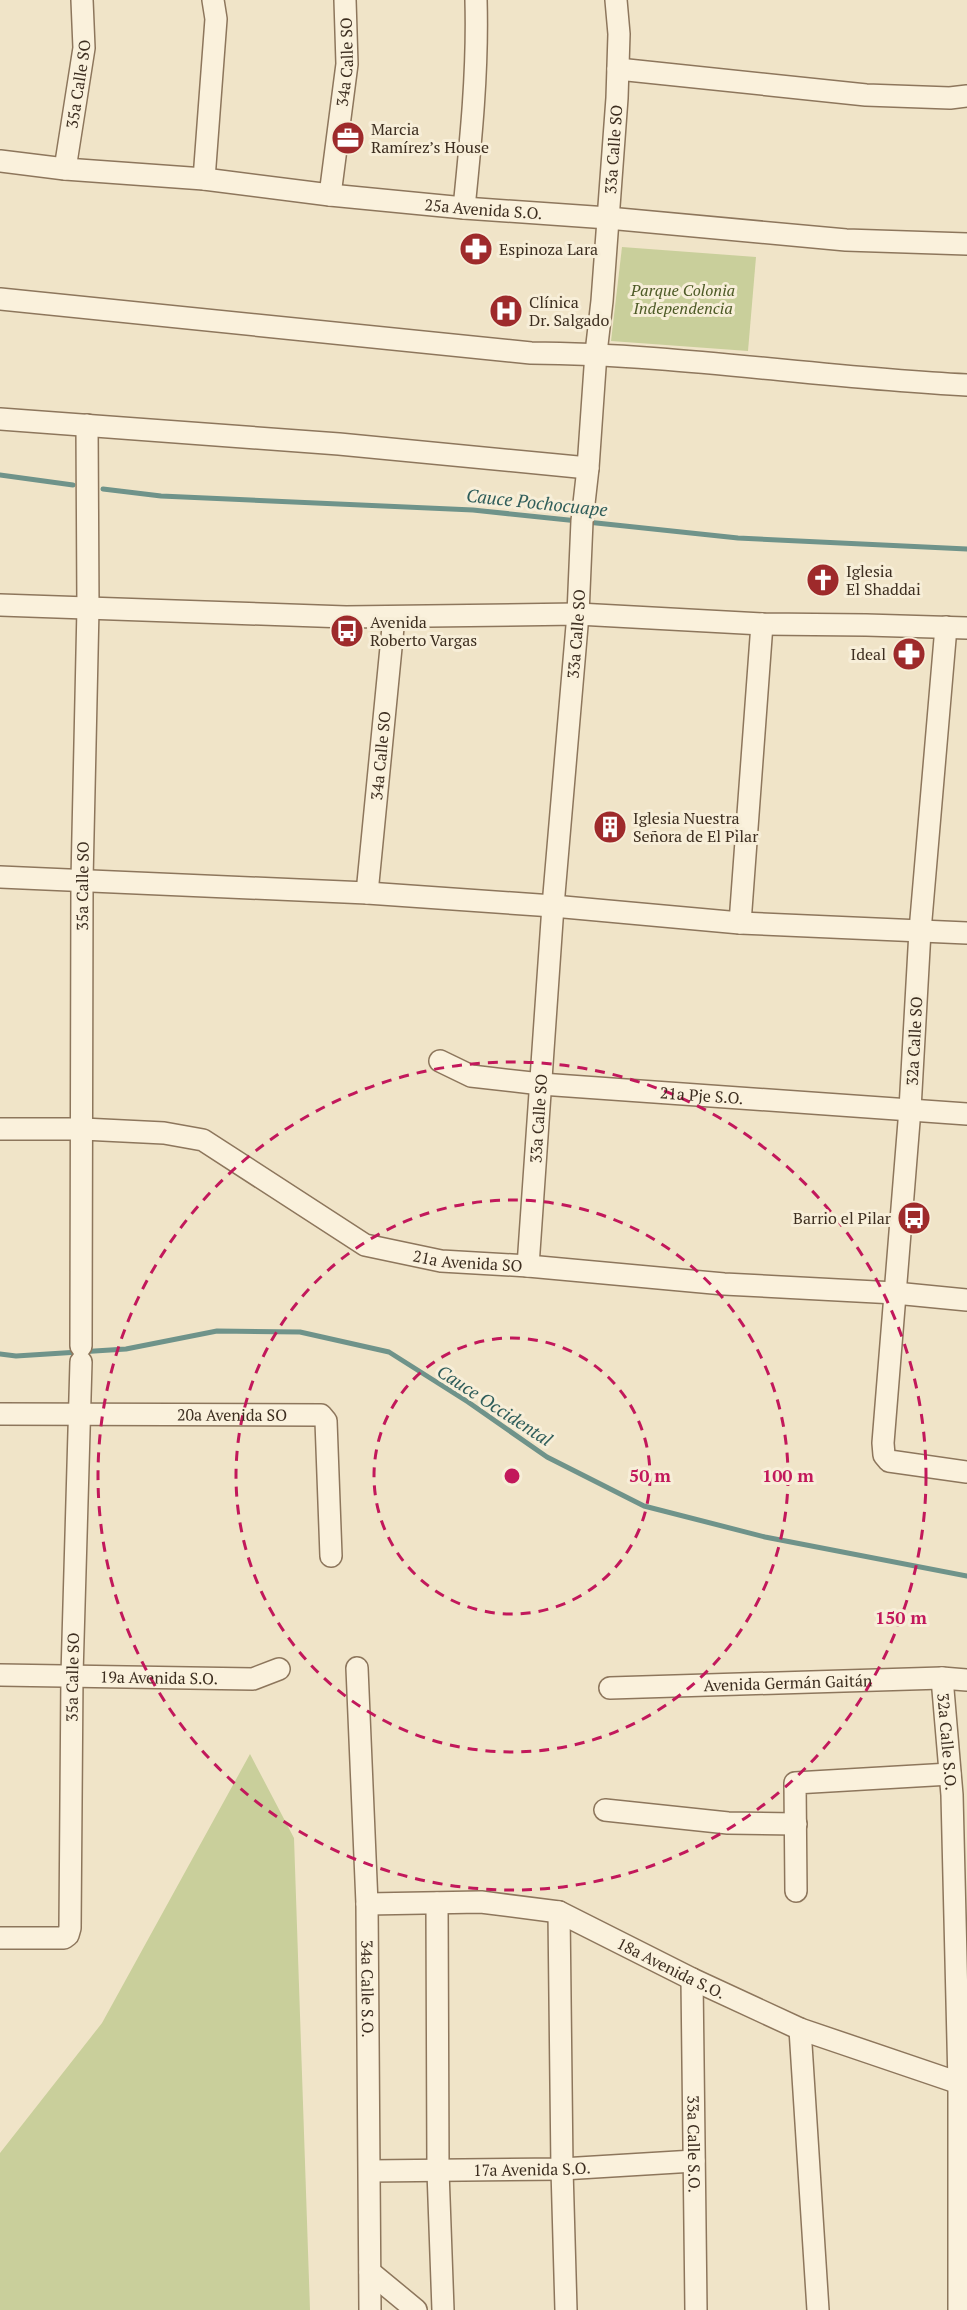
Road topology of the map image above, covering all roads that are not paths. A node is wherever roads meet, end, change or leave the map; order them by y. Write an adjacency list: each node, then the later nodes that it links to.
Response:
1 (82, 0): 9 (street, 35a Calle SO)
2 (213, 0): 10 (street)
3 (345, 0): 11 (street, 34a Calle SO)
4 (476, 0): 12 (street)
5 (616, 0): 6 (street, 33a Calle SO)
6 (618, 69): 7 (street); 13 (street, 33a Calle SO)
7 (967, 96)
8 (0, 162): 9 (street, 25a Avenida S.O.)
9 (65, 169): 10 (street, 25a Avenida S.O.)
10 (204, 179): 11 (street, 25a Avenida S.O.)
11 (330, 195): 12 (street, 25a Avenida S.O.)
12 (464, 208): 13 (street, 25a Avenida S.O.)
13 (608, 218): 14 (street, 25a Avenida S.O.); 16 (street, 33a Calle SO)
14 (967, 244)
15 (0, 300): 16 (street)
16 (596, 353): 17 (street); 20 (street, 33a Calle SO)
17 (967, 385)
18 (0, 419): 19 (street)
19 (87, 425): 20 (street); 22 (street, 35a Calle SO)
20 (588, 468): 23 (street, 33a Calle SO)
21 (0, 605): 22 (street)
22 (88, 608): 24 (street); 28 (street, 35a Calle SO)
23 (578, 614): 24 (street); 25 (street); 30 (street, 33a Calle SO)
24 (394, 617): 29 (street, 34a Calle SO)
25 (762, 624): 26 (street); 31 (street)
26 (957, 628): 32 (street, 32a Calle SO)
27 (0, 877): 28 (street)
28 (82, 880): 29 (street); 39 (street, 35a Calle SO)
29 (367, 893): 30 (street)
30 (553, 906): 31 (street); 35 (street, 33a Calle SO)
31 (740, 923): 32 (street)
32 (920, 931): 33 (street); 36 (street, 32a Calle SO)
33 (967, 933)
34 (440, 1060): 35 (street, 21a Pje S.O.)
35 (541, 1084): 36 (street, 21a Pje S.O.); 40 (street, 33a Calle SO)
36 (910, 1109): 37 (street, 21a Pje S.O.); 41 (street, 32a Calle SO)
37 (967, 1114)
38 (0, 1129): 39 (street, 21a Avenida SO)
39 (83, 1129): 40 (street, 21a Avenida SO); 44 (street, 35a Calle SO)
40 (528, 1266): 41 (street, 21a Avenida SO)
41 (895, 1293): 42 (street, 21a Avenida SO); 45 (street, 32a Calle SO)
42 (967, 1300)
43 (0, 1414): 44 (street, 20a Avenida SO)
44 (80, 1415): 46 (street, 20a Avenida SO); 50 (street, 35a Calle SO)
45 (967, 1473)
46 (331, 1556)
47 (357, 1668): 60 (street, 34a Calle S.O.)
48 (279, 1669): 50 (street, 19a Avenida S.O.)
49 (0, 1675): 50 (street, 19a Avenida S.O.)
50 (72, 1675): 62 (street, 35a Calle SO)
51 (942, 1678): 52 (street, Avenida Germán Gaitán); 53 (street, Avenida Germán Gaitán); 54 (street, 32a Calle S.O.)
52 (967, 1680)
53 (610, 1688)
54 (950, 1774): 55 (street, 32a Calle S.O.); 57 (street)
55 (960, 1795): 65 (street, 32a Calle S.O.)
56 (605, 1810): 57 (street)
57 (796, 1824): 58 (street)
58 (796, 1890)
59 (437, 1903): 60 (street, 18a Avenida S.O.); 61 (street, 18a Avenida S.O.); 69 (street)
60 (367, 1904): 68 (street, 34a Calle S.O.)
61 (559, 1912): 63 (street, 18a Avenida S.O.); 67 (street)
62 (0, 1938)
63 (692, 1978): 64 (street, 18a Avenida S.O.); 66 (street, 33a Calle S.O.)
64 (800, 2029): 65 (street, 18a Avenida S.O.); 76 (street)
65 (963, 2083): 77 (street, 32a Calle S.O.)
66 (694, 2161): 67 (street, 17a Avenida S.O.); 75 (street, 33a Calle S.O.)
67 (562, 2169): 69 (street, 17a Avenida S.O.); 74 (street)
68 (370, 2171): 69 (street, 17a Avenida S.O.); 70 (street, 34a Calle S.O.)
69 (438, 2171): 73 (street)
70 (370, 2272): 71 (street, 34a Calle S.O.); 72 (street)
71 (370, 2310)
72 (416, 2310)
73 (443, 2310)
74 (566, 2310)
75 (696, 2310)
76 (818, 2310)
77 (959, 2310)

